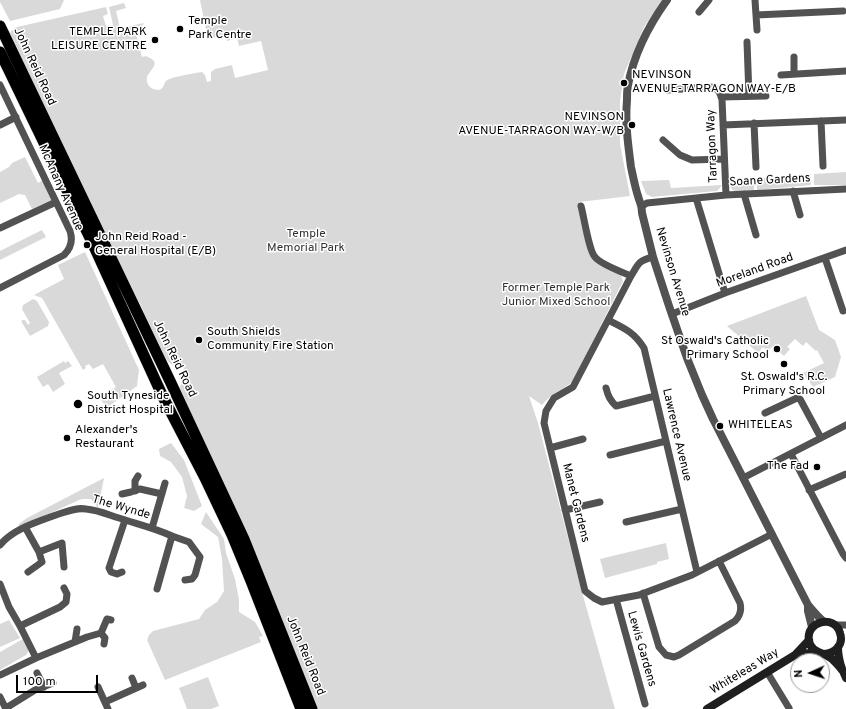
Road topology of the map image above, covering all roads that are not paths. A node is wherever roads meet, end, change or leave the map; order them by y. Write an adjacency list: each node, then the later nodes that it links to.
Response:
1 (667, 0): 37 (street, Nevinson Avenue)
2 (709, 0): 5 (street)
3 (755, 0): 6 (street)
4 (843, 11): 6 (street)
5 (698, 12)
6 (756, 15): 8 (street)
7 (0, 26): 125 (highway, John Reid Road)
8 (757, 30)
9 (747, 42): 17 (street)
10 (0, 52): 124 (highway, John Reid Road)
11 (794, 57): 13 (street)
12 (846, 71): 13 (street)
13 (794, 74): 14 (street)
14 (781, 75)
15 (0, 85): 20 (street, McAnany Avenue)
16 (668, 90): 19 (street, Tarragon Way)
17 (749, 96): 18 (street, Tarragon Way); 19 (street, Tarragon Way)
18 (766, 96)
19 (721, 97): 25 (street, Tarragon Way)
20 (16, 118): 24 (street); 35 (street, McAnany Avenue)
21 (846, 120): 22 (street)
22 (821, 121): 23 (street); 28 (street)
23 (754, 124): 25 (street); 29 (street)
24 (0, 125)
25 (723, 125): 27 (street, Tarragon Way)
26 (663, 140): 27 (street)
27 (724, 159): 33 (street, Tarragon Way)
28 (823, 166)
29 (756, 167)
30 (846, 189): 31 (street, Soane Gardens)
31 (793, 191): 32 (street, Soane Gardens); 38 (street)
32 (744, 194): 33 (street, Soane Gardens); 40 (street)
33 (726, 195): 34 (street, Soane Gardens)
34 (696, 198): 37 (street, Soane Gardens); 46 (street)
35 (56, 202): 39 (street); 45 (street, McAnany Avenue)
36 (581, 206): 44 (street)
37 (642, 206): 42 (street, Nevinson Avenue)
38 (800, 215)
39 (0, 228)
40 (756, 235)
41 (846, 250): 43 (street, Moreland Road)
42 (653, 257): 44 (street, Manet Gardens); 48 (street, Nevinson Avenue)
43 (825, 258): 46 (street, Moreland Road); 47 (street)
44 (631, 276): 49 (street, Manet Gardens)
45 (0, 288)
46 (725, 293): 48 (street, Moreland Road)
47 (844, 311)
48 (672, 314): 62 (street, Nevinson Avenue)
49 (608, 320): 51 (street, Lawrence Avenue); 57 (street, Manet Gardens)
50 (606, 388): 51 (street)
51 (655, 396): 56 (street, Lawrence Avenue)
52 (770, 413): 54 (street)
53 (846, 426): 54 (street)
54 (821, 438): 59 (street)
55 (582, 439): 57 (street)
56 (666, 441): 58 (street); 69 (street, Lawrence Avenue)
57 (550, 448): 70 (street, Manet Gardens)
58 (610, 454)
59 (791, 454): 62 (street); 64 (street)
60 (846, 474): 64 (street)
61 (138, 476): 65 (street)
62 (743, 478): 75 (street, Nevinson Avenue)
63 (165, 483): 67 (street)
64 (809, 490): 79 (street)
65 (135, 491): 66 (street); 67 (street)
66 (122, 494)
67 (162, 494): 74 (street)
68 (600, 502): 70 (street)
69 (682, 509): 72 (street); 84 (street, Lawrence Avenue)
70 (565, 510): 90 (street, Manet Gardens)
71 (125, 520): 73 (street, The Wynde); 74 (street, The Wynde); 83 (street)
72 (626, 522)
73 (25, 527): 77 (street, The Wynde); 78 (street)
74 (152, 528): 76 (street, The Wynde)
75 (772, 534): 80 (street, Manet Gardens); 91 (street, Nevinson Avenue)
76 (172, 536): 85 (street, The Wynde); 88 (street)
77 (0, 545)
78 (39, 552): 81 (street); 82 (street)
79 (846, 558)
80 (719, 561): 84 (street, Manet Gardens); 89 (street)
81 (64, 568)
82 (28, 572)
83 (122, 572)
84 (697, 572): 89 (street, Manet Gardens)
85 (185, 580)
86 (0, 584): 96 (street)
87 (64, 588): 96 (street)
88 (157, 589)
89 (644, 593): 90 (street, Manet Gardens)
90 (616, 599): 120 (street, Lewis Gardens)
91 (808, 605): 93 (street, Nevinson Avenue); 97 (street, Nevinson Avenue)
92 (111, 620): 99 (street)
93 (823, 621): 94 (main road); 97 (main road)
94 (835, 625): 95 (street); 100 (main road)
95 (846, 625)
96 (20, 626): 108 (street)
97 (812, 627): 101 (main road)
98 (77, 629): 102 (street)
99 (101, 633): 102 (street); 103 (street)
100 (844, 635): 104 (main road)
101 (809, 640): 105 (main road, Whiteleas Way); 106 (main road)
102 (75, 642): 108 (street)
103 (104, 644)
104 (838, 647): 107 (main road); 113 (main road)
105 (797, 653)
106 (820, 653)
107 (830, 653)
108 (36, 658): 114 (street)
109 (790, 658): 111 (main road, Whiteleas Way)
110 (830, 658): 113 (main road)
111 (767, 672): 122 (street); 126 (main road, Whiteleas Way)
112 (37, 673): 117 (street)
113 (844, 674)
114 (0, 675)
115 (132, 678): 121 (street)
116 (53, 683): 117 (street)
117 (44, 687): 123 (street)
118 (98, 688): 121 (street)
119 (0, 697): 123 (street)
120 (645, 704)
121 (106, 706)
122 (789, 708)
123 (6, 709)
124 (301, 709)
125 (312, 709)
126 (707, 709)

